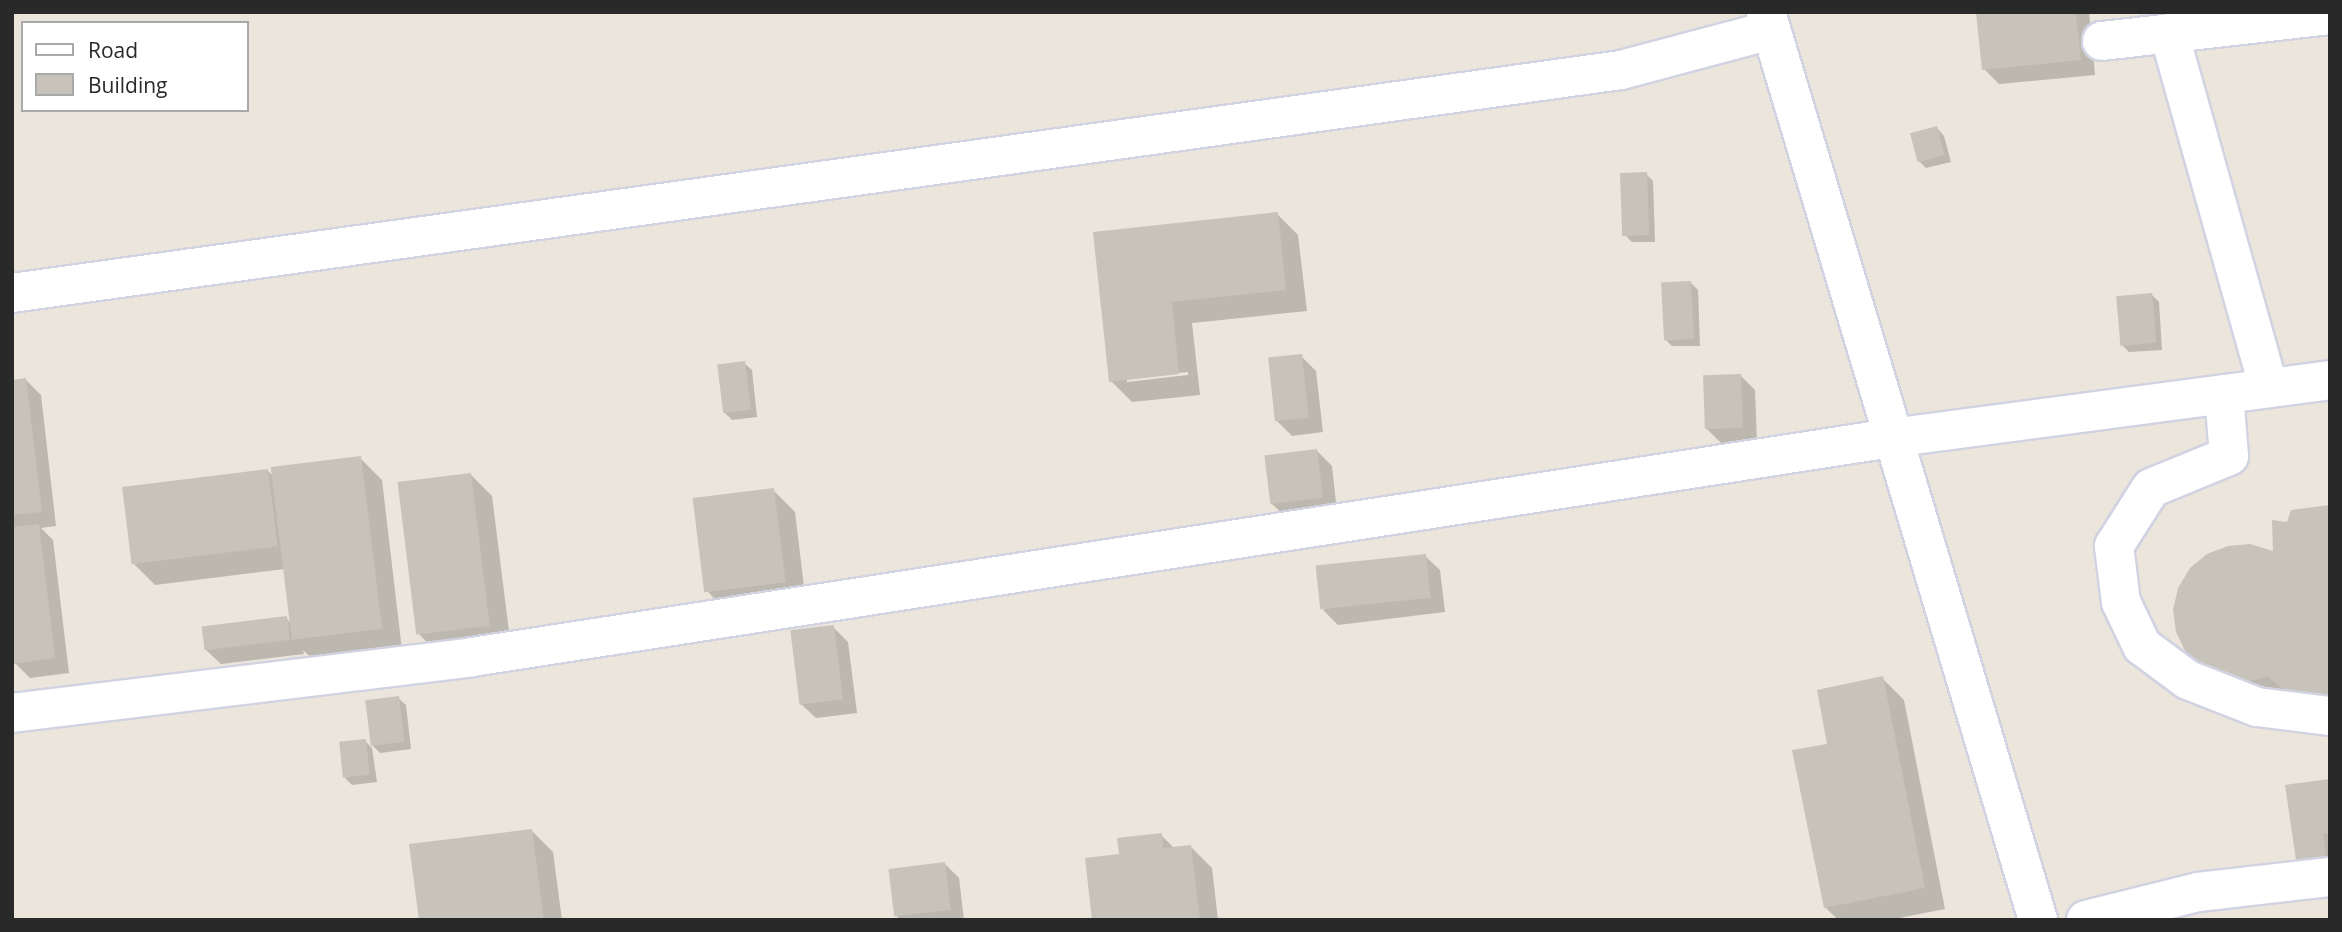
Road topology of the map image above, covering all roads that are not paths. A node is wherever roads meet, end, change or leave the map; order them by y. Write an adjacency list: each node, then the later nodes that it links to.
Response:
1 (2330, 15): 3 (street)
2 (1768, 21): 5 (street); 9 (street)
3 (2169, 33): 4 (street); 7 (street)
4 (2102, 41)
5 (12, 293)
6 (2330, 380): 7 (street)
7 (2269, 388): 8 (street)
8 (2224, 394): 9 (street); 11 (street)
9 (1891, 438): 10 (street); 13 (street)
10 (12, 713)
11 (2330, 716)
12 (2330, 877): 14 (street)
13 (2038, 920)
14 (2086, 920)

